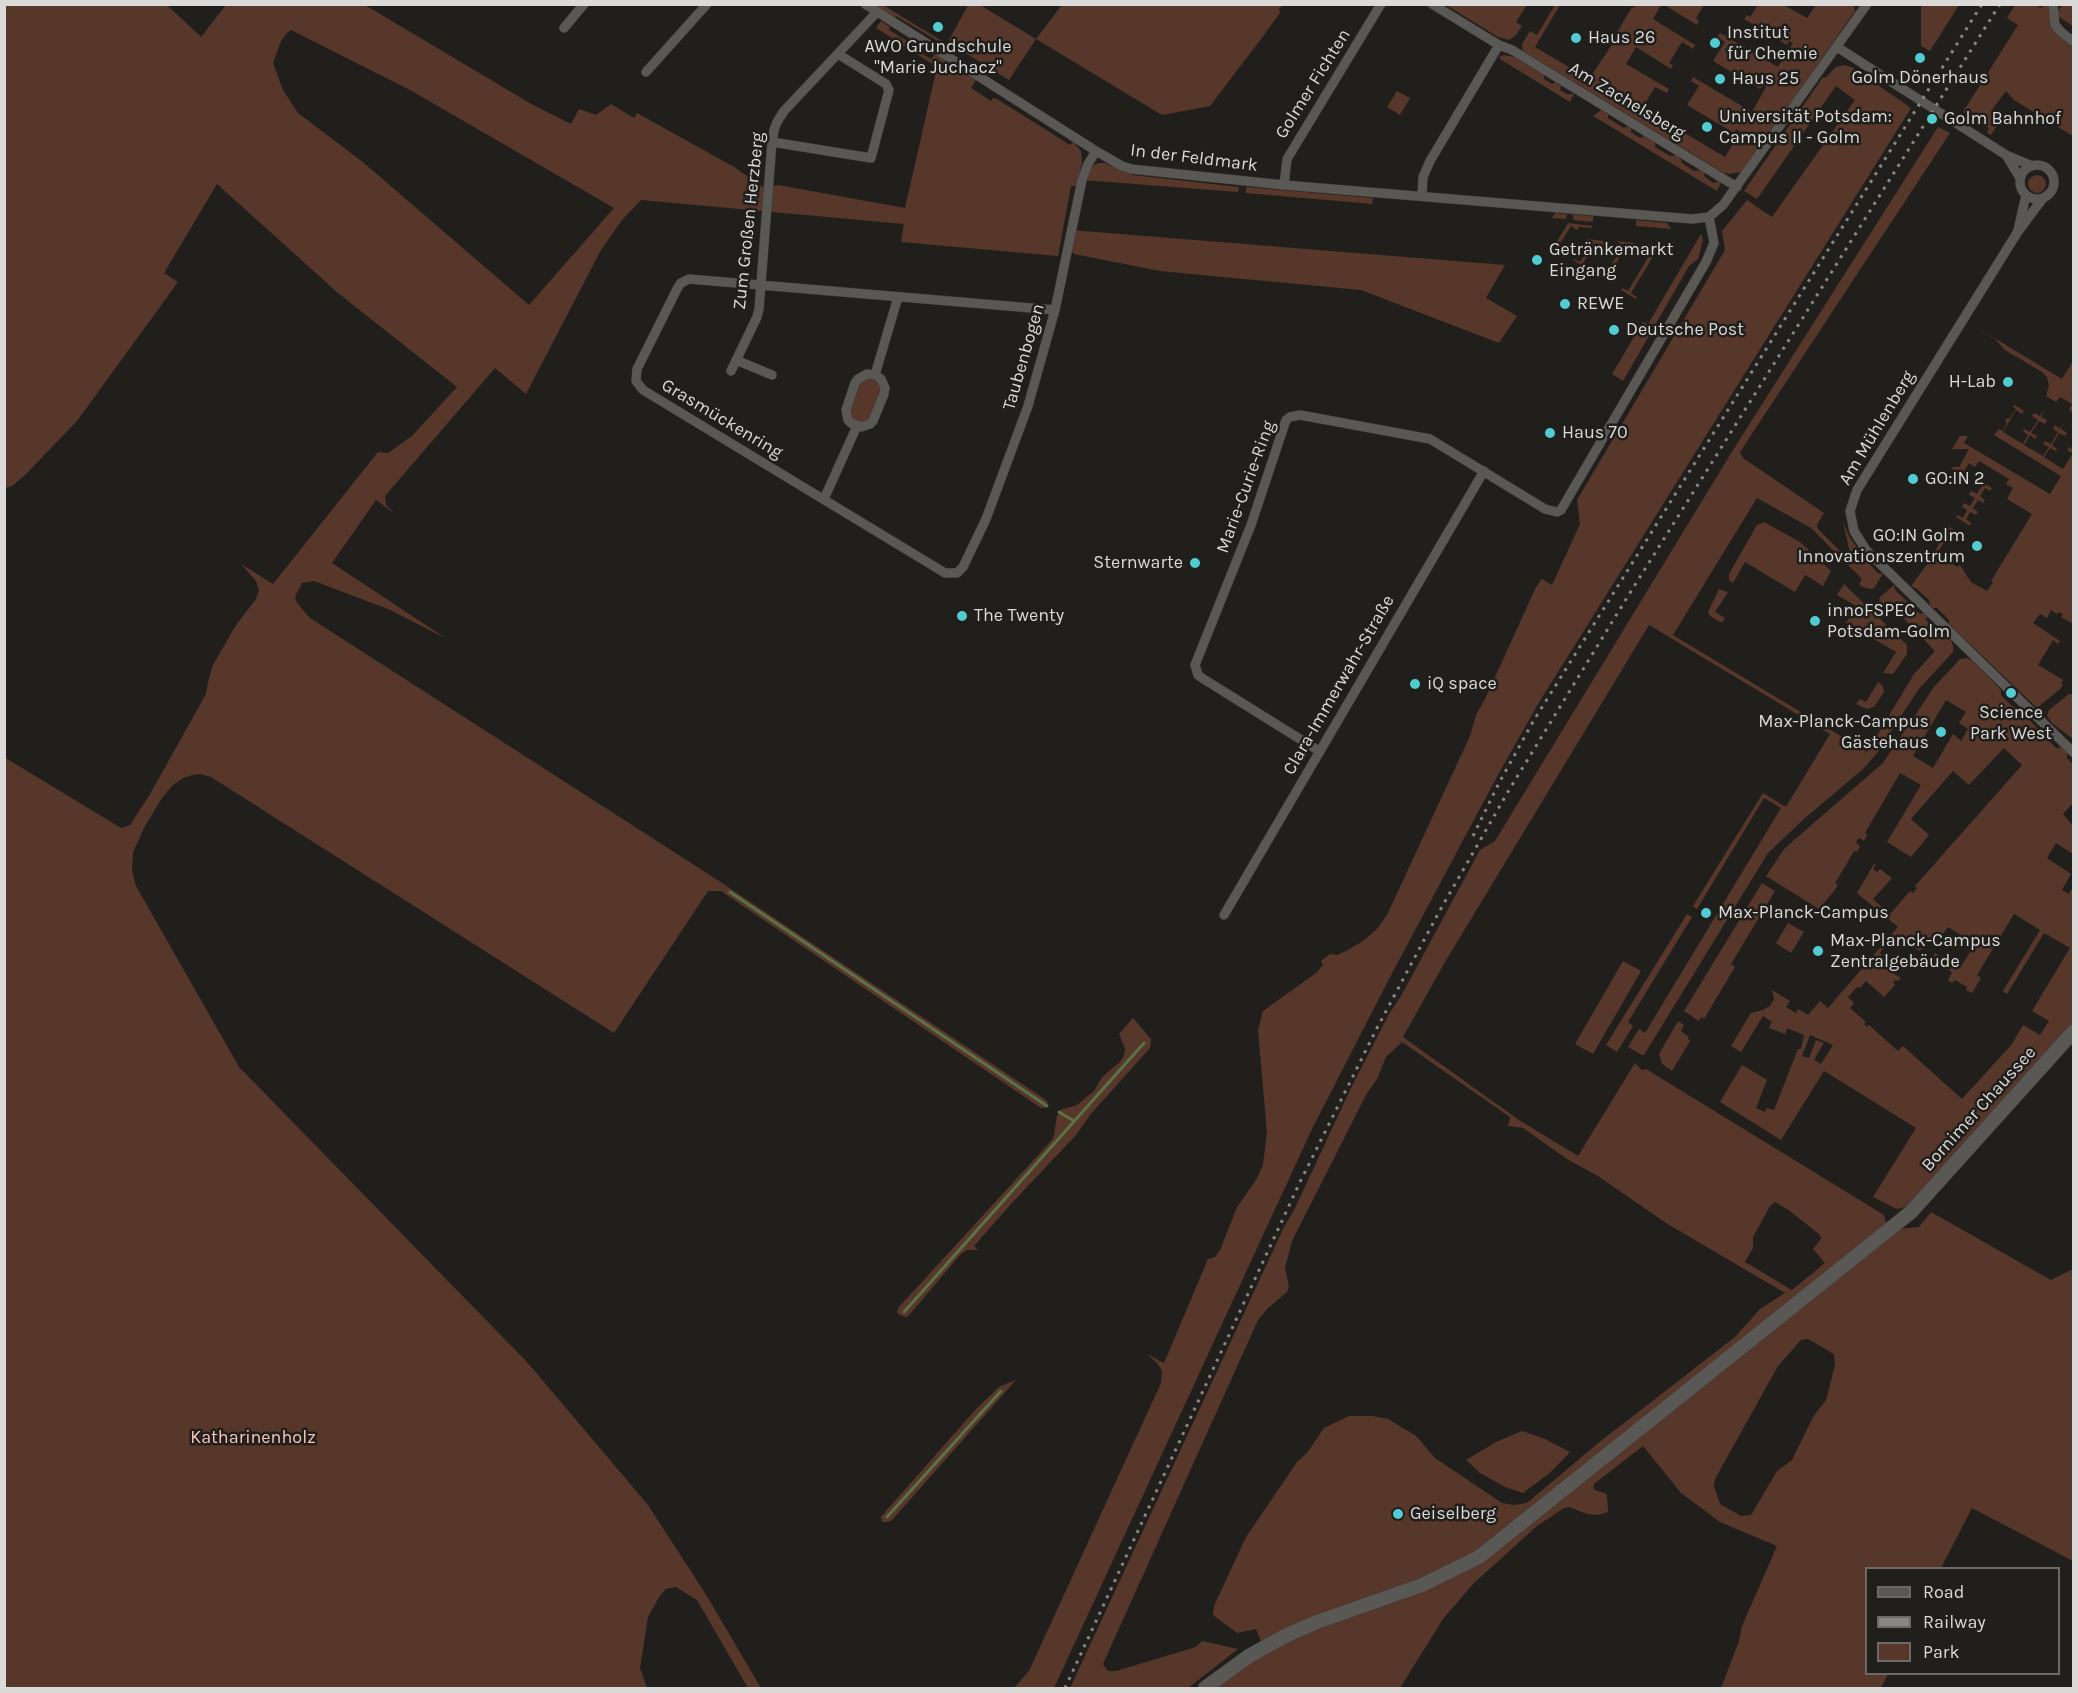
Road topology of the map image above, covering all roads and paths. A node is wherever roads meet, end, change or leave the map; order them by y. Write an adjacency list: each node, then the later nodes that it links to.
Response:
1 (584, 4): 9 (street)
2 (707, 4): 14 (street)
3 (865, 4): 8 (street, In der Feldmark)
4 (1381, 4): 20 (street, Golmer Fichten)
5 (1867, 4): 12 (street)
6 (2054, 4): 10 (street)
7 (1436, 6): 11 (street)
8 (877, 12): 13 (street, Zum Großen Herzberg); 16 (street, In der Feldmark)
9 (564, 28)
10 (2073, 42)
11 (1499, 45): 21 (street, Am Zachelsberg); 23 (street)
12 (1837, 47): 17 (street, Am Mühlenberg); 21 (street)
13 (838, 54): 15 (street, Zum Großen Herzberg); 15 (street)
14 (646, 72)
15 (772, 142): 27 (street, Zum Großen Herzberg)
16 (1096, 151): 20 (street, In der Feldmark); 29 (street, Taubenbogen)
17 (2006, 155): 18 (street, Am Mühlenberg); 19 (street, Am Mühlenberg)
18 (2032, 166): 19 (street); 24 (street, Am Mühlenberg)
19 (2020, 178): 22 (street, Am Mühlenberg)
20 (1284, 185): 23 (street, In der Feldmark)
21 (1737, 187): 25 (street)
22 (2026, 195): 24 (street); 26 (street, Am Mühlenberg)
23 (1422, 196): 25 (street, In der Feldmark)
24 (2043, 198): 26 (street, Am Mühlenberg)
25 (1708, 217): 35 (street, Marie-Curie-Ring)
26 (2017, 233): 39 (street, Am Mühlenberg)
27 (760, 285): 28 (street, Grasmückenring); 30 (street, Zum Großen Herzberg); 36 (street, Grasmückenring)
28 (898, 297): 29 (street, Grasmückenring); 33 (street)
29 (1055, 310): 37 (street, Taubenbogen)
30 (736, 360): 31 (street, Zum Großen Herzberg); 32 (street)
31 (731, 371)
32 (771, 375)
33 (875, 375): 34 (street); 34 (street)
34 (857, 426): 36 (street)
35 (1484, 471): 38 (street, Clara-Immerwahr-Straße); 38 (street, Marie-Curie-Ring)
36 (824, 500): 37 (street, Grasmückenring)
37 (963, 567)
38 (1319, 751): 40 (street, Clara-Immerwahr-Straße)
39 (2073, 753)
40 (1224, 915)
41 (2073, 1031): 42 (street, Bornimer Chaussee)
42 (1205, 1689)

